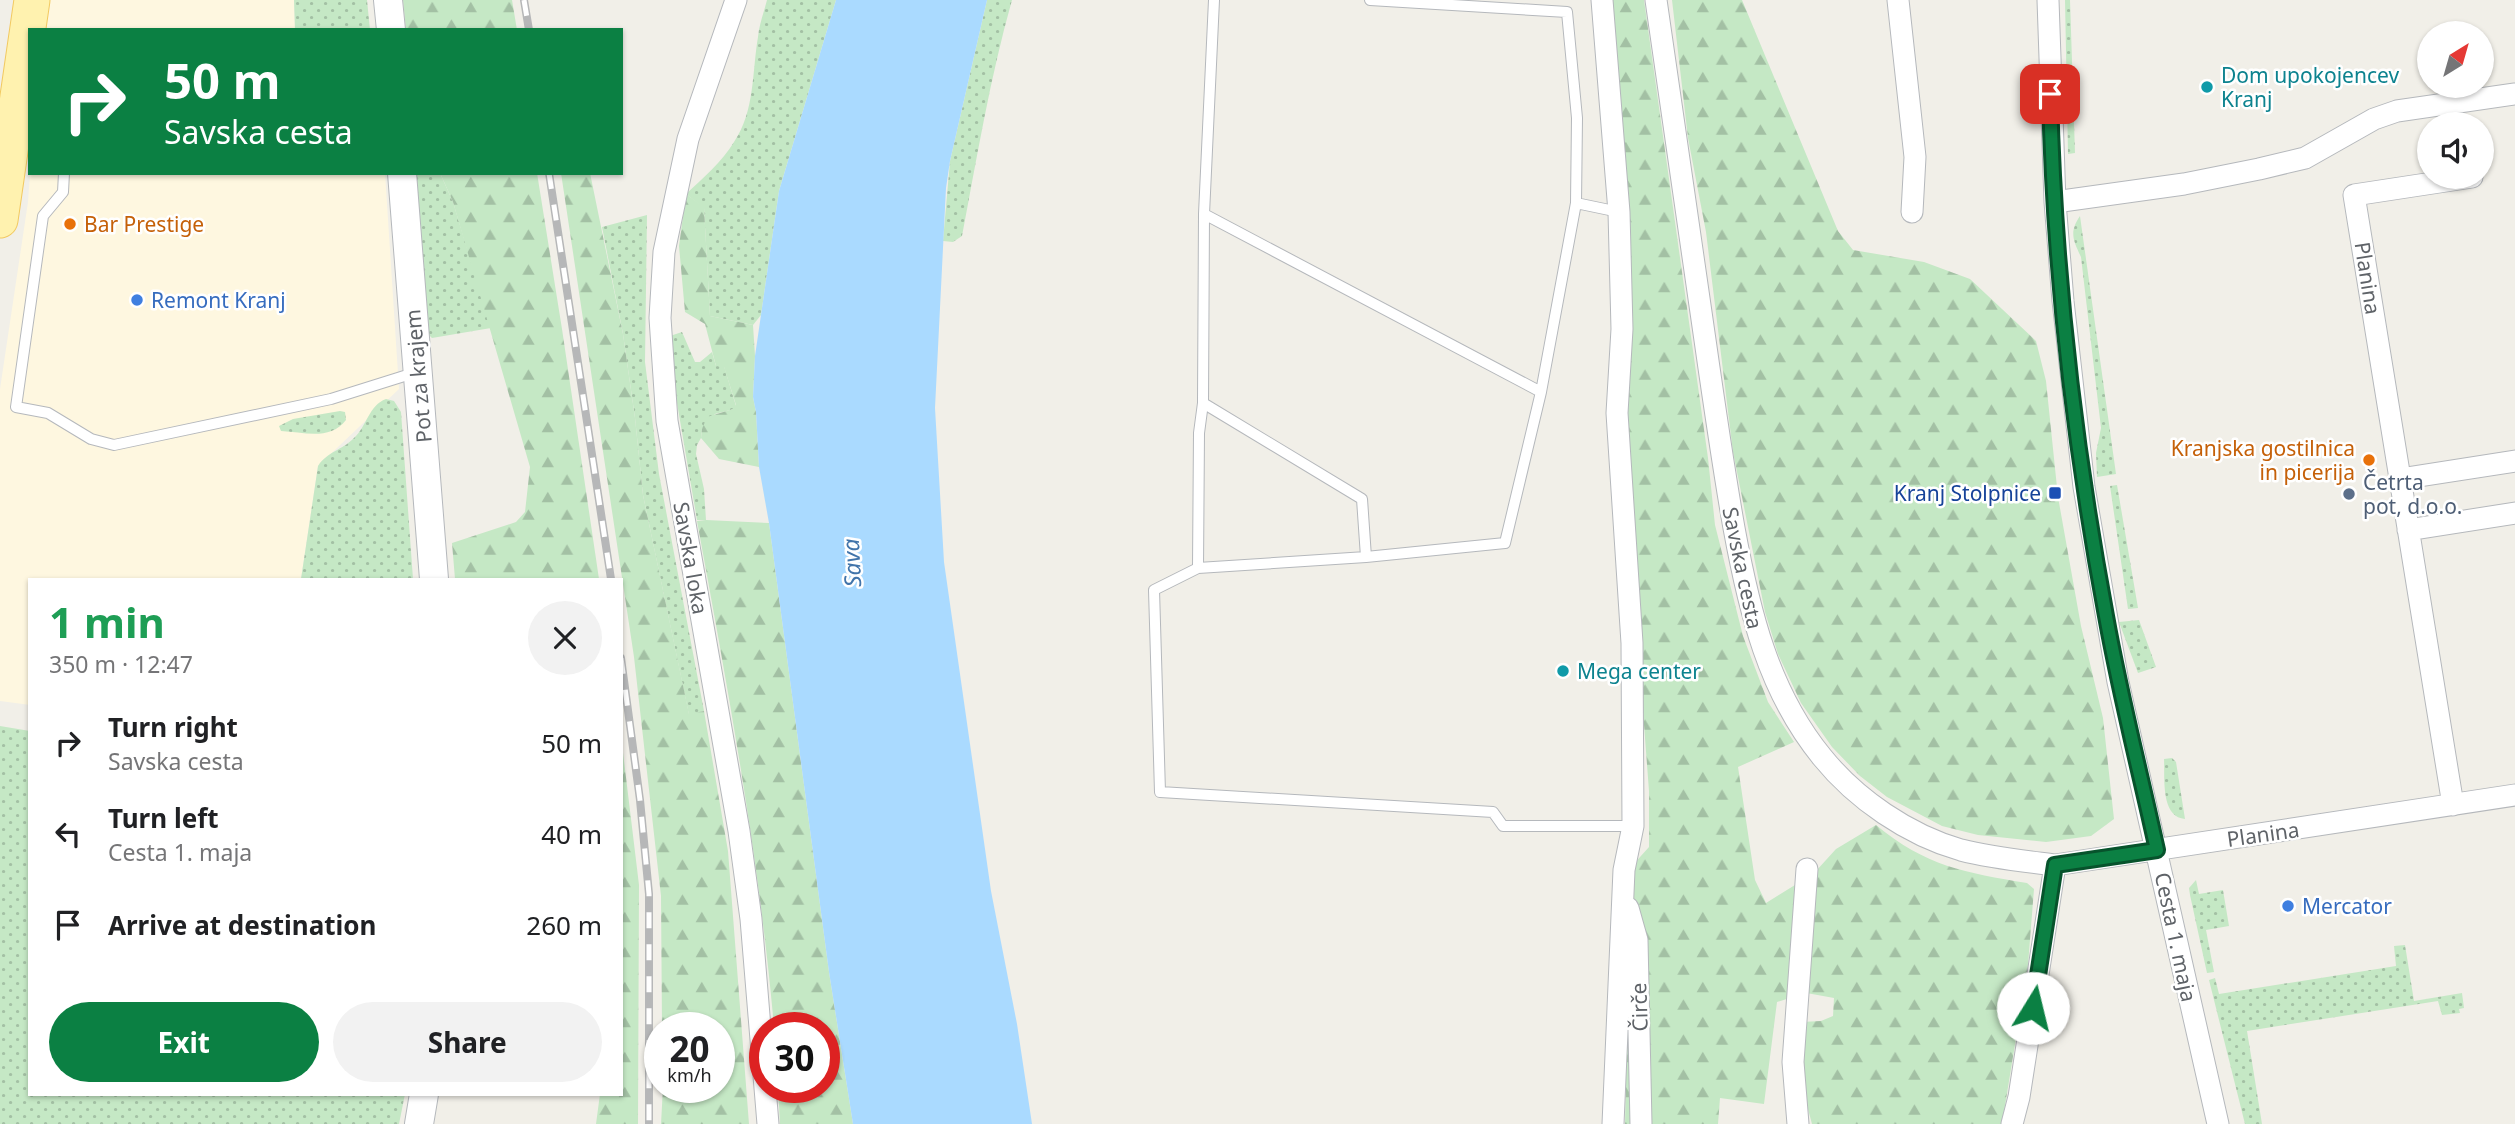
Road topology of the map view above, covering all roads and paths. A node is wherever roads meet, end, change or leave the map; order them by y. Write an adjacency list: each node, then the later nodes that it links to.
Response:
1 (32, 0): 11 (main road)
2 (388, 0): 10 (street)
3 (736, 0): 41 (street, Savska loka)
4 (1214, 0): 20 (lane)
5 (1370, 0): 17 (lane)
6 (1602, 0): 18 (street)
7 (1656, 0): 36 (street, Savska cesta)
8 (1898, 0): 19 (street)
9 (2048, 0): 16 (street, Cesta 1. maja)
10 (391, 28)
11 (18, 78): 21 (main road)
12 (2515, 94): 16 (street)
13 (64, 175): 22 (lane)
14 (401, 175): 22 (street, Pot za krajem)
15 (2417, 185): 26 (street, Planina)
16 (2055, 202): 35 (street, Cesta 1. maja)
17 (1576, 203): 18 (lane); 23 (lane)
18 (1619, 212): 34 (street)
19 (1912, 212)
20 (1204, 214): 23 (lane); 24 (lane)
21 (0, 220)
22 (417, 372): 31 (street, Pot za krajem)
23 (1542, 392): 29 (lane)
24 (1203, 403): 29 (lane); 30 (lane)
25 (2515, 461): 26 (street)
26 (2400, 479): 28 (street, Planina)
27 (2515, 513): 28 (street)
28 (2408, 530): 33 (street, Planina)
29 (1366, 557): 30 (lane)
30 (1198, 569): 34 (lane)
31 (434, 578)
32 (2515, 795): 33 (street, Planina)
33 (2453, 805): 35 (street, Planina)
34 (1633, 825): 38 (street)
35 (2157, 850): 36 (street, Savska cesta); 46 (street, Cesta 1. maja)
36 (2055, 865): 45 (street)
37 (1807, 869): 44 (street)
38 (1623, 892): 42 (street); 43 (street, Čirče)
39 (424, 1096): 40 (street)
40 (419, 1124)
41 (768, 1124)
42 (1613, 1124)
43 (1641, 1124)
44 (1798, 1124)
45 (2012, 1124)
46 (2218, 1124)

